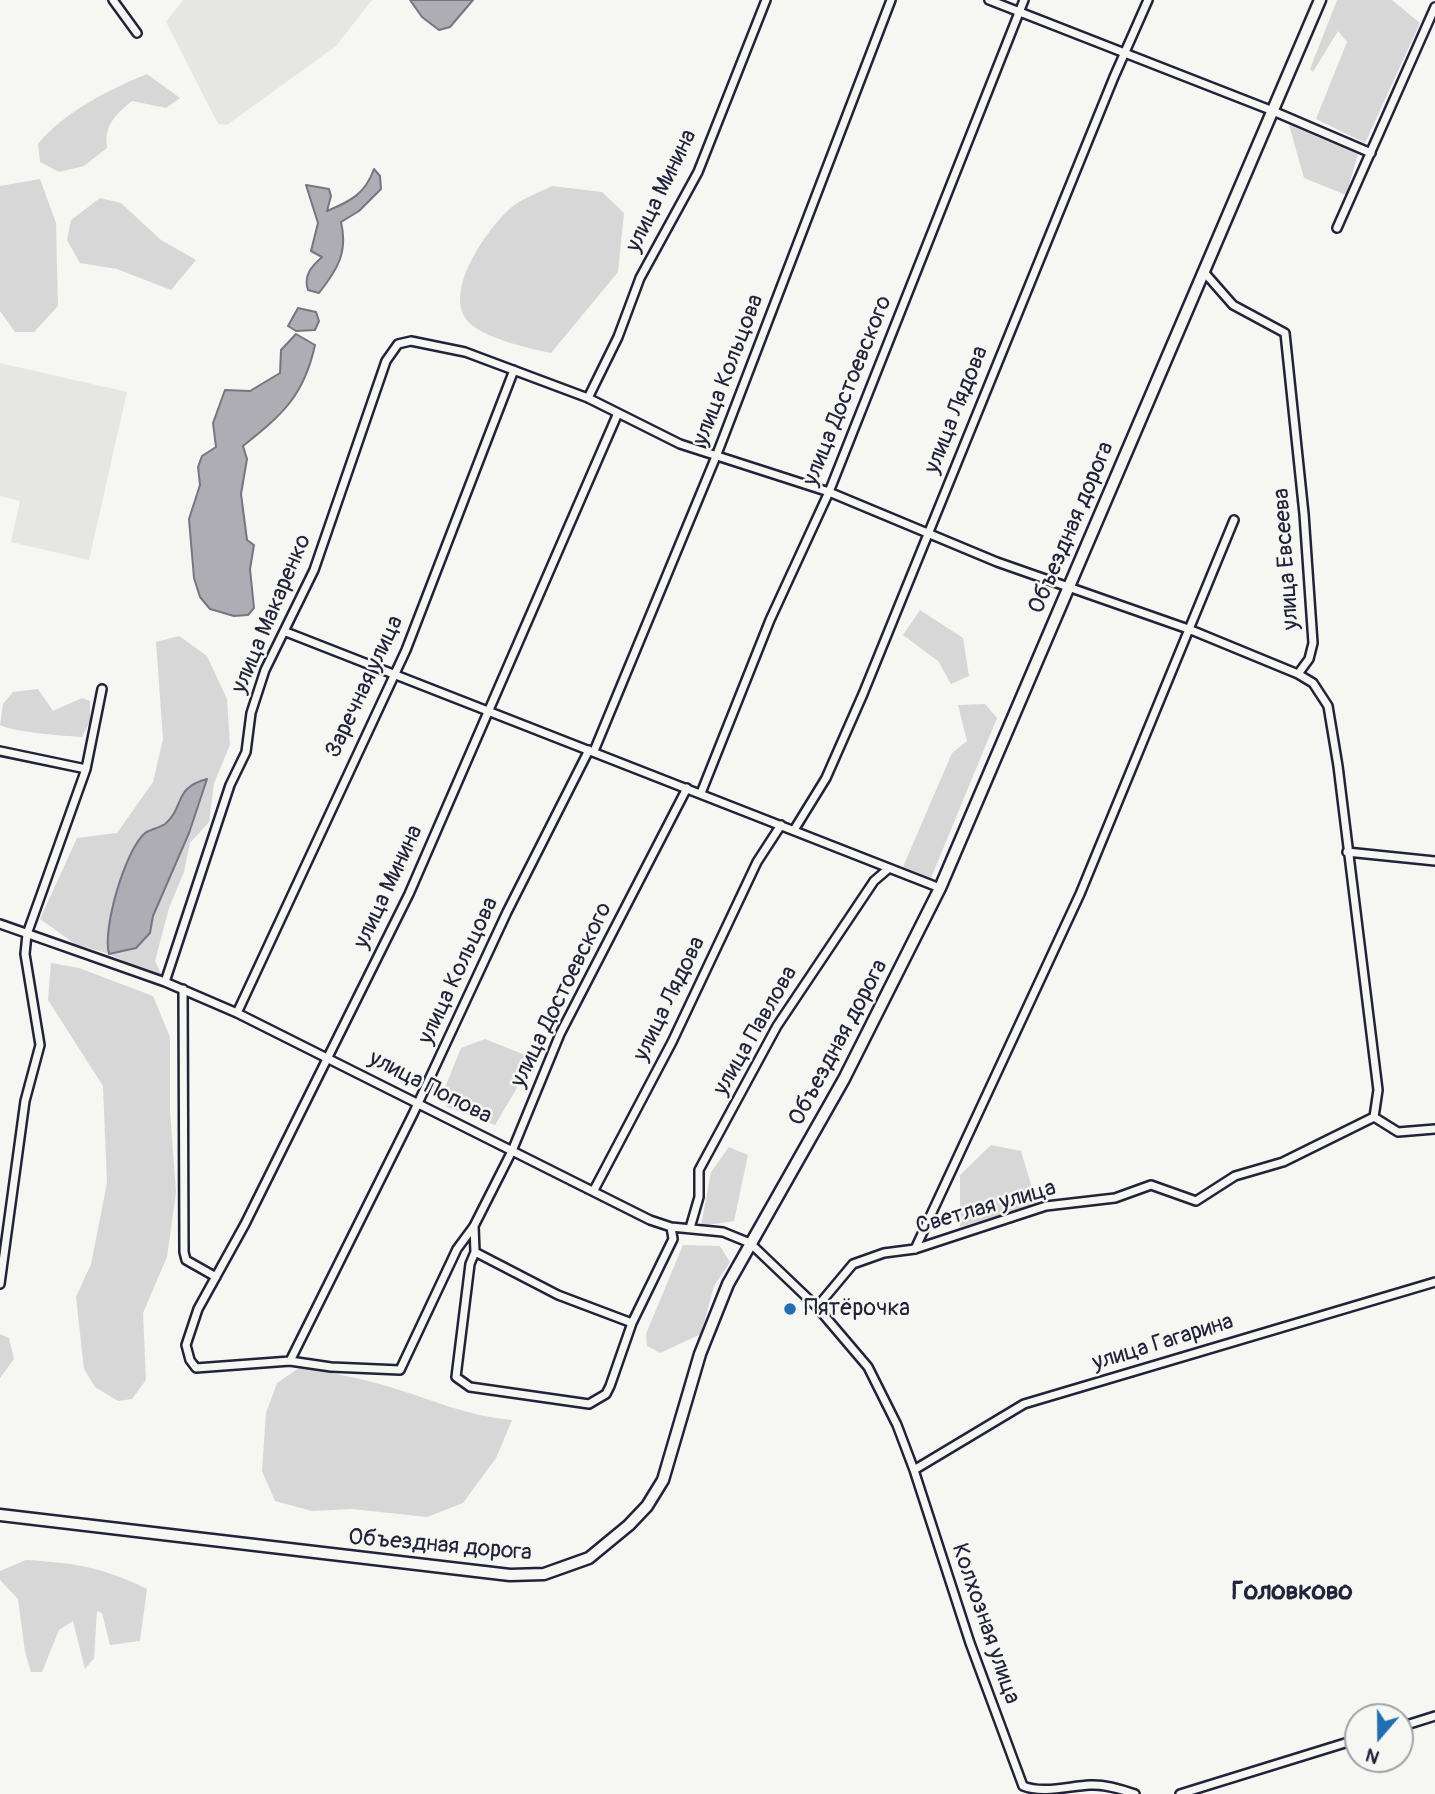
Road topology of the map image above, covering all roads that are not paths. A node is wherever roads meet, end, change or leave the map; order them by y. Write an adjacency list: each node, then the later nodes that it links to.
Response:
1 (113, 0): 10 (street)
2 (766, 0): 17 (street, улица Минина)
3 (891, 0): 19 (street, улица Кольцова)
4 (989, 0): 9 (street)
5 (1024, 0): 9 (street, улица Достоевского)
6 (1148, 0): 11 (street, улица Лядова)
7 (1320, 0): 12 (main road, Объездная дорога)
8 (1435, 7): 13 (street)
9 (1020, 12): 11 (street); 20 (street, улица Достоевского)
10 (137, 33)
11 (1125, 53): 12 (street); 22 (street, улица Лядова)
12 (1273, 111): 13 (street); 15 (main road, Объездная дорога)
13 (1371, 153): 14 (street)
14 (1337, 228)
15 (1204, 272): 23 (main road, Объездная дорога); 27 (street, улица Евсеева)
16 (514, 370): 17 (street); 25 (street, улица Макаренко); 26 (street, Заречная улица)
17 (588, 398): 18 (street)
18 (618, 413): 19 (street); 29 (street, улица Минина)
19 (717, 454): 20 (street); 30 (street, улица Кольцова)
20 (830, 492): 22 (street); 34 (street, улица Достоевского)
21 (1234, 520): 24 (street)
22 (930, 533): 23 (street); 36 (street, улица Лядова)
23 (1067, 587): 24 (street); 40 (main road, Объездная дорога)
24 (1191, 630): 27 (street); 56 (street)
25 (286, 632): 26 (street); 43 (street, улица Макаренко)
26 (393, 673): 29 (street); 45 (street, Заречная улица)
27 (1298, 674): 37 (street)
28 (102, 689): 32 (street)
29 (491, 710): 30 (street); 46 (street, улица Минина)
30 (591, 750): 33 (street); 47 (street, улица Кольцова)
31 (0, 751): 32 (street)
32 (86, 769): 42 (street)
33 (687, 788): 34 (street); 50 (street, улица Достоевского)
34 (702, 793): 35 (street)
35 (781, 825): 36 (street); 51 (street, улица Лядова)
36 (794, 830): 39 (street)
37 (1347, 852): 38 (street); 48 (street)
38 (1435, 861)
39 (888, 869): 40 (street); 54 (street, улица Павлова)
40 (940, 888): 55 (main road, Объездная дорога)
41 (0, 925): 42 (street, улица Попова)
42 (27, 934): 43 (street, улица Попова); 60 (street)
43 (165, 982): 44 (street, улица Попова)
44 (183, 989): 45 (street, улица Попова); 58 (street)
45 (237, 1013): 46 (street, улица Попова)
46 (328, 1058): 47 (street, улица Попова); 58 (street, улица Минина)
47 (418, 1103): 50 (street, улица Попова); 63 (street, улица Кольцова)
48 (1374, 1117): 49 (street); 56 (street, Светлая улица)
49 (1435, 1129)
50 (512, 1151): 51 (street, улица Попова); 52 (street, улица Достоевского)
51 (594, 1190): 53 (street, улица Попова)
52 (474, 1226): 57 (street); 63 (street, улица Достоевского)
53 (671, 1227): 54 (street, улица Попова); 62 (street)
54 (690, 1228): 55 (street, улица Попова)
55 (750, 1243): 61 (street, Колхозная улица); 65 (main road, Объездная дорога)
56 (915, 1249): 61 (street, Светлая улица)
57 (475, 1252): 62 (street); 62 (street)
58 (216, 1277): 63 (street, улица Минина)
59 (1435, 1282): 64 (street, улица Гагарина)
60 (0, 1284)
61 (817, 1307): 64 (street, Колхозная улица)
62 (632, 1323)
63 (290, 1361)
64 (915, 1470): 69 (street, Колхозная улица)
65 (0, 1515)
66 (1435, 1716): 67 (street)
67 (1414, 1723)
68 (1344, 1744): 70 (street)
69 (1135, 1794)
70 (1180, 1794)

